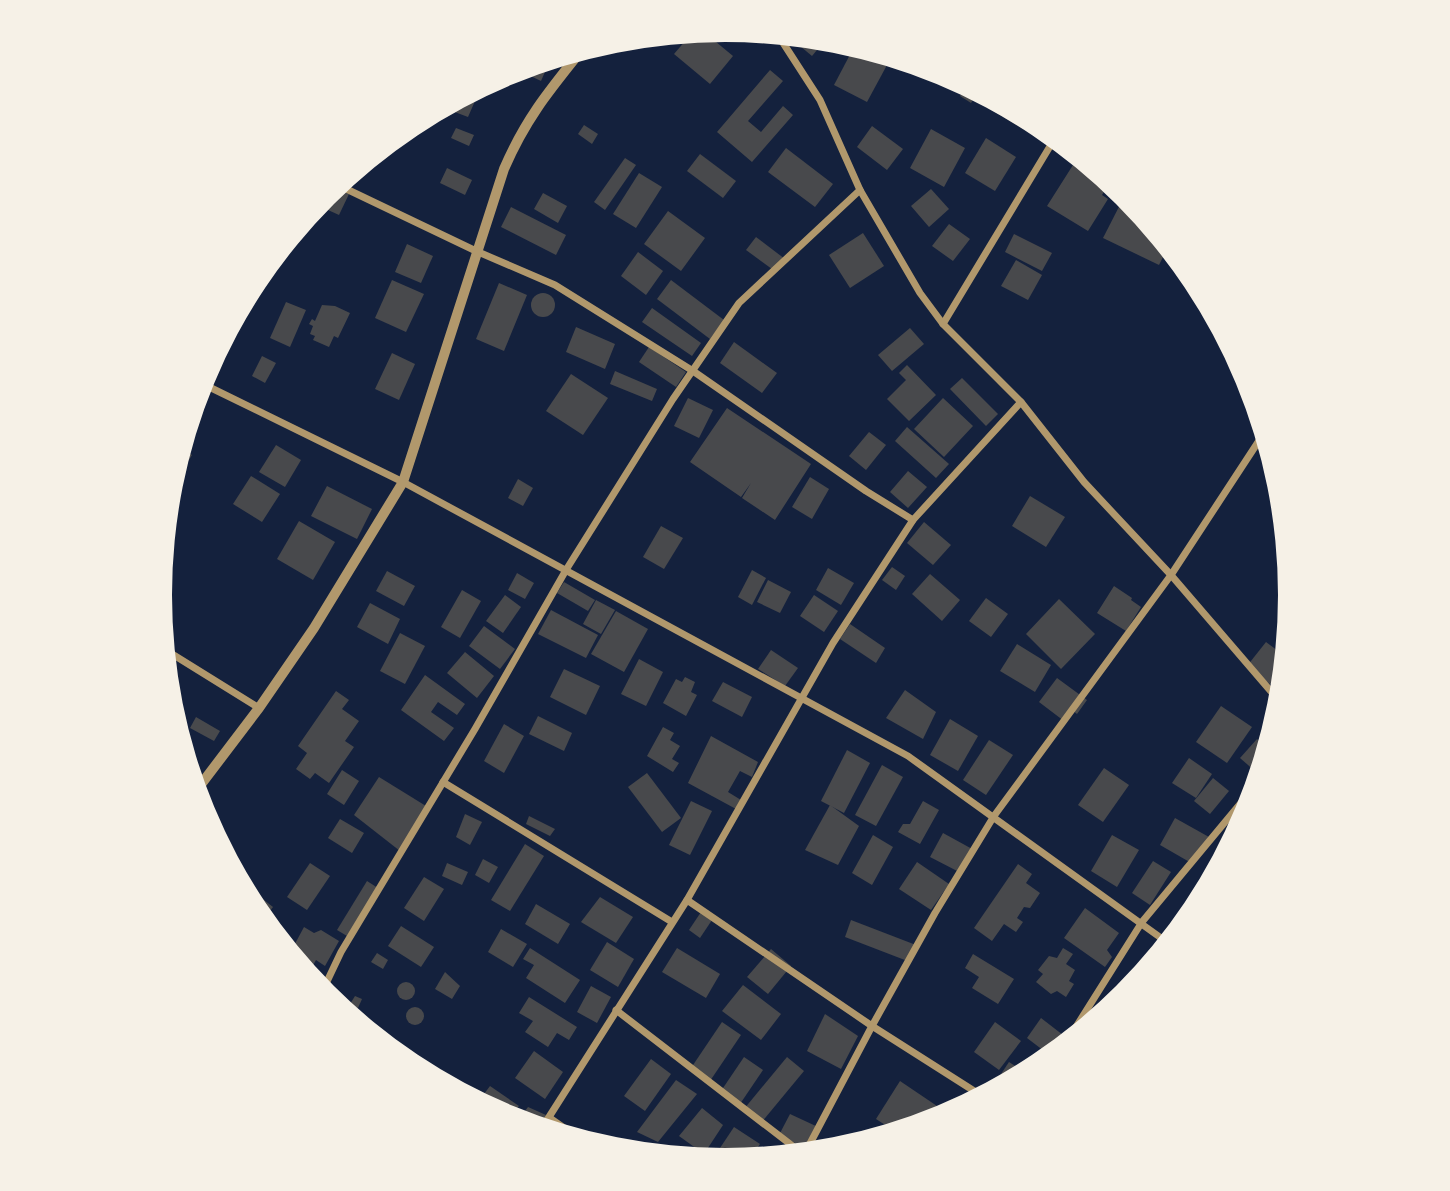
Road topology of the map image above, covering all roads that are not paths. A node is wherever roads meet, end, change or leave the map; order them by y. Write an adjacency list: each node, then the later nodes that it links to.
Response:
1 (785, 46): 5 (street)
2 (570, 64): 6 (street)
3 (1050, 147): 7 (street)
4 (349, 190): 6 (street)
5 (860, 190): 7 (street); 8 (street)
6 (476, 251): 8 (street); 12 (street)
7 (943, 324): 10 (street)
8 (693, 371): 13 (street); 14 (street)
9 (212, 389): 12 (street)
10 (1021, 402): 13 (street); 15 (street)
11 (1257, 443): 15 (street)
12 (403, 482): 14 (street); 19 (street)
13 (913, 520): 18 (street)
14 (566, 570): 18 (street); 21 (street)
15 (1171, 575): 17 (street); 23 (street)
16 (175, 656): 19 (street)
17 (1270, 691)
18 (804, 698): 23 (street); 24 (street)
19 (259, 708): 20 (street)
20 (204, 781)
21 (443, 782): 25 (street); 28 (street)
22 (1234, 811): 26 (street)
23 (994, 816): 26 (street); 31 (street)
24 (687, 900): 25 (street); 31 (street)
25 (672, 922): 29 (street)
26 (1142, 922): 27 (street); 30 (street)
27 (1160, 937)
28 (328, 980)
29 (616, 1010): 33 (street); 36 (street)
30 (1080, 1020)
31 (872, 1026): 32 (street); 35 (street)
32 (973, 1090)
33 (550, 1118): 34 (street)
34 (557, 1123)
35 (811, 1142)
36 (792, 1145)

